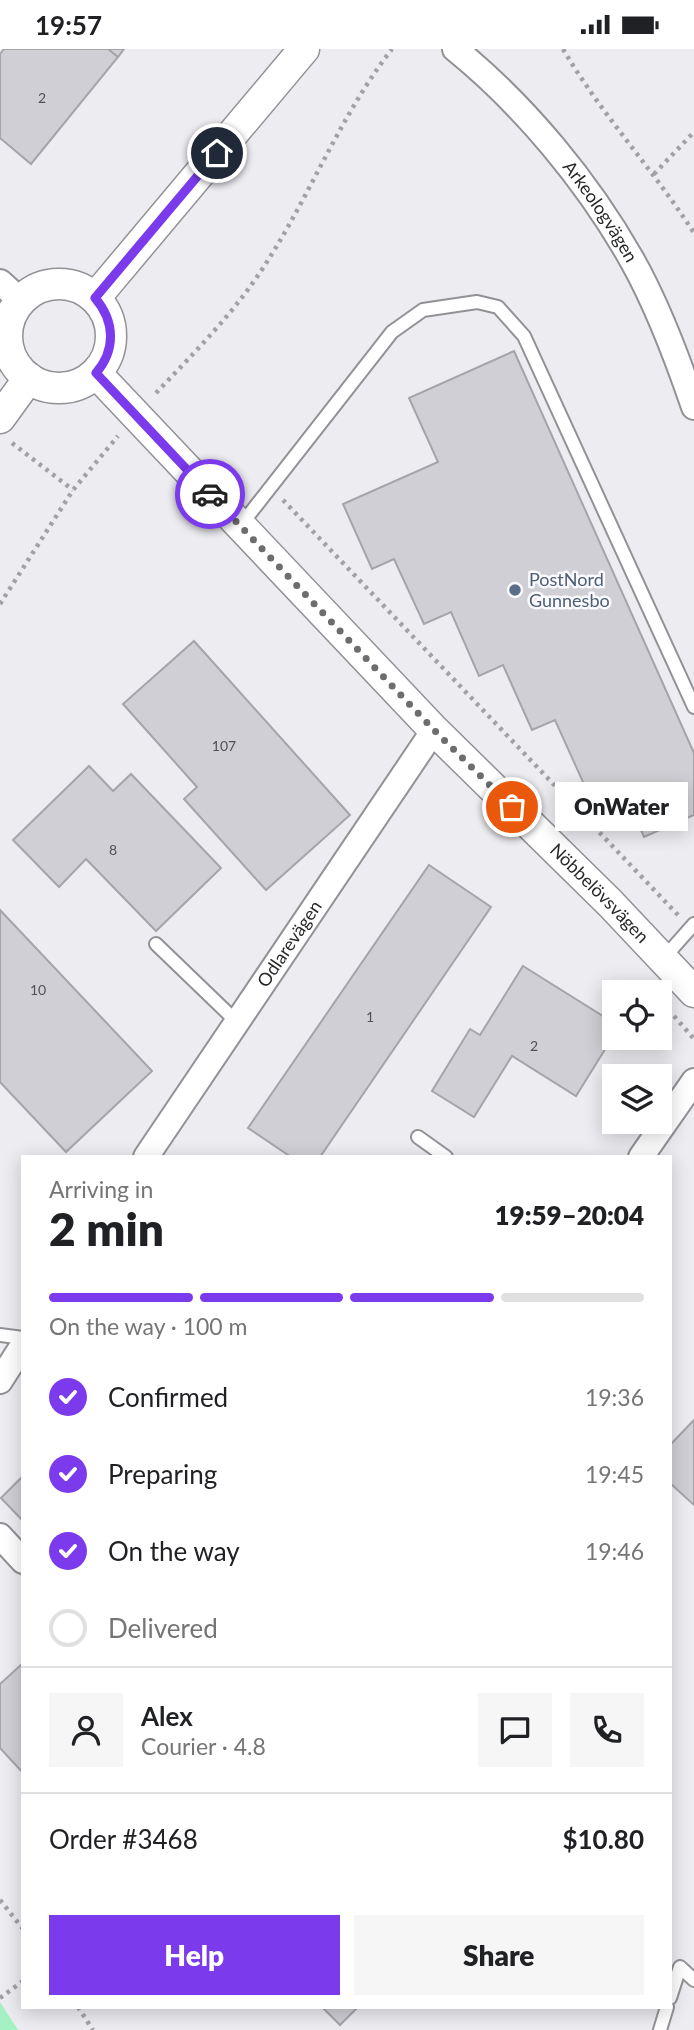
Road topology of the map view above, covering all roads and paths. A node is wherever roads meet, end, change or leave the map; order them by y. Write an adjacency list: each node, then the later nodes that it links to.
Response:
1 (304, 49): 9 (street)
2 (392, 49): 14 (path)
3 (454, 49): 10 (street, Arkeologvägen)
4 (563, 49): 6 (path)
5 (694, 132): 6 (path)
6 (654, 174): 7 (path)
7 (694, 233)
8 (10, 291): 9 (street); 12 (street)
9 (95, 298): 11 (street)
10 (688, 371): 13 (street, Arkeologvägen)
11 (96, 373): 12 (street); 14 (street, Nöbbelövsvägen)
12 (29, 378): 15 (street)
13 (694, 407)
14 (136, 414): 17 (path); 18 (street, Nöbbelövsvägen)
15 (5, 430): 17 (path)
16 (271, 487): 18 (lane); 20 (lane); 22 (path)
17 (72, 490): 19 (path)
18 (240, 525): 21 (street, Nöbbelövsvägen)
19 (0, 604)
20 (694, 706)
21 (434, 730): 24 (street, Nöbbelövsvägen); 26 (street, Odlarevägen)
22 (692, 926): 24 (lane)
23 (156, 944): 26 (lane)
24 (663, 959): 25 (street, Nöbbelövsvägen)
25 (694, 992)
26 (237, 1021): 29 (street, Odlarevägen)
27 (694, 1081): 31 (street)
28 (418, 1137): 30 (lane)
29 (147, 1155)
30 (443, 1155)
31 (642, 1155)
32 (0, 1335): 33 (lane)
33 (21, 1338)
34 (21, 1348): 35 (street)
35 (0, 1381)
36 (0, 1536): 37 (street)
37 (21, 1559)
38 (0, 1900): 39 (path)
39 (21, 1926)
40 (694, 1980): 42 (lane)
41 (21, 1983): 43 (path)
42 (672, 1992)
43 (0, 1999)
44 (79, 2009): 46 (path)
45 (666, 2009): 47 (lane)
46 (93, 2030)
47 (660, 2030)

